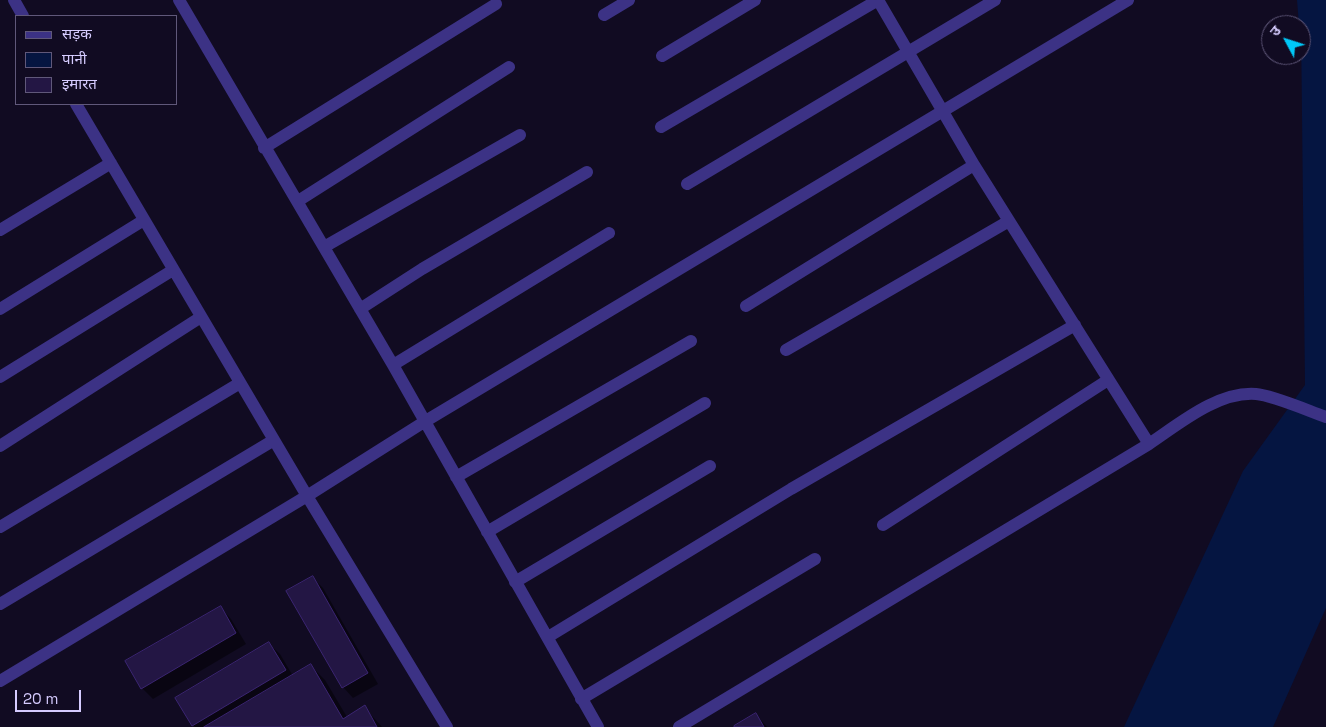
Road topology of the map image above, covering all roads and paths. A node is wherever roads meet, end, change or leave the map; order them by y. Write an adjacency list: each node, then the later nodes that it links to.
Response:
1 (14, 0): 9 (street)
2 (179, 0): 18 (street)
3 (629, 0): 10 (street)
4 (755, 0): 12 (street)
5 (878, 0): 11 (street); 16 (street)
6 (995, 0): 11 (street)
7 (1128, 0): 15 (street)
8 (496, 4): 18 (street)
9 (22, 15)
10 (604, 15)
11 (907, 53): 15 (street); 22 (street)
12 (662, 56)
13 (510, 67): 23 (street)
14 (77, 105): 19 (street)
15 (942, 111): 20 (street); 43 (street)
16 (661, 128)
17 (520, 135): 28 (street)
18 (264, 148): 23 (street)
19 (112, 163): 24 (street); 26 (street)
20 (974, 165): 25 (street); 30 (street)
21 (587, 172): 32 (street)
22 (687, 184)
23 (298, 201): 28 (street)
24 (144, 220): 29 (street); 31 (street)
25 (1009, 221): 34 (street); 36 (street)
26 (0, 230)
27 (609, 233): 37 (street)
28 (324, 247): 32 (street)
29 (173, 270): 33 (street); 38 (street)
30 (746, 306)
31 (0, 308)
32 (360, 309): 37 (street)
33 (201, 317): 40 (street); 46 (street)
34 (1075, 325): 39 (street); 56 (street)
35 (691, 341): 48 (street)
36 (786, 350)
37 (393, 366): 43 (street)
38 (0, 377)
39 (1108, 380): 45 (street); 50 (street)
40 (240, 383): 44 (street); 51 (street)
41 (705, 403): 52 (street)
42 (1326, 417): 45 (street)
43 (424, 422): 48 (street); 49 (street)
44 (274, 440): 49 (street); 55 (street)
45 (1149, 444): 61 (street)
46 (0, 446)
47 (710, 466): 54 (street)
48 (456, 477): 52 (street)
49 (307, 496): 57 (street); 59 (street)
50 (883, 524)
51 (0, 527)
52 (486, 532): 54 (street)
53 (816, 559): 58 (street)
54 (515, 582): 56 (street)
55 (0, 604)
56 (548, 637): 58 (street)
57 (0, 681)
58 (581, 699): 60 (street)
59 (447, 727)
60 (598, 727)
61 (679, 727)

